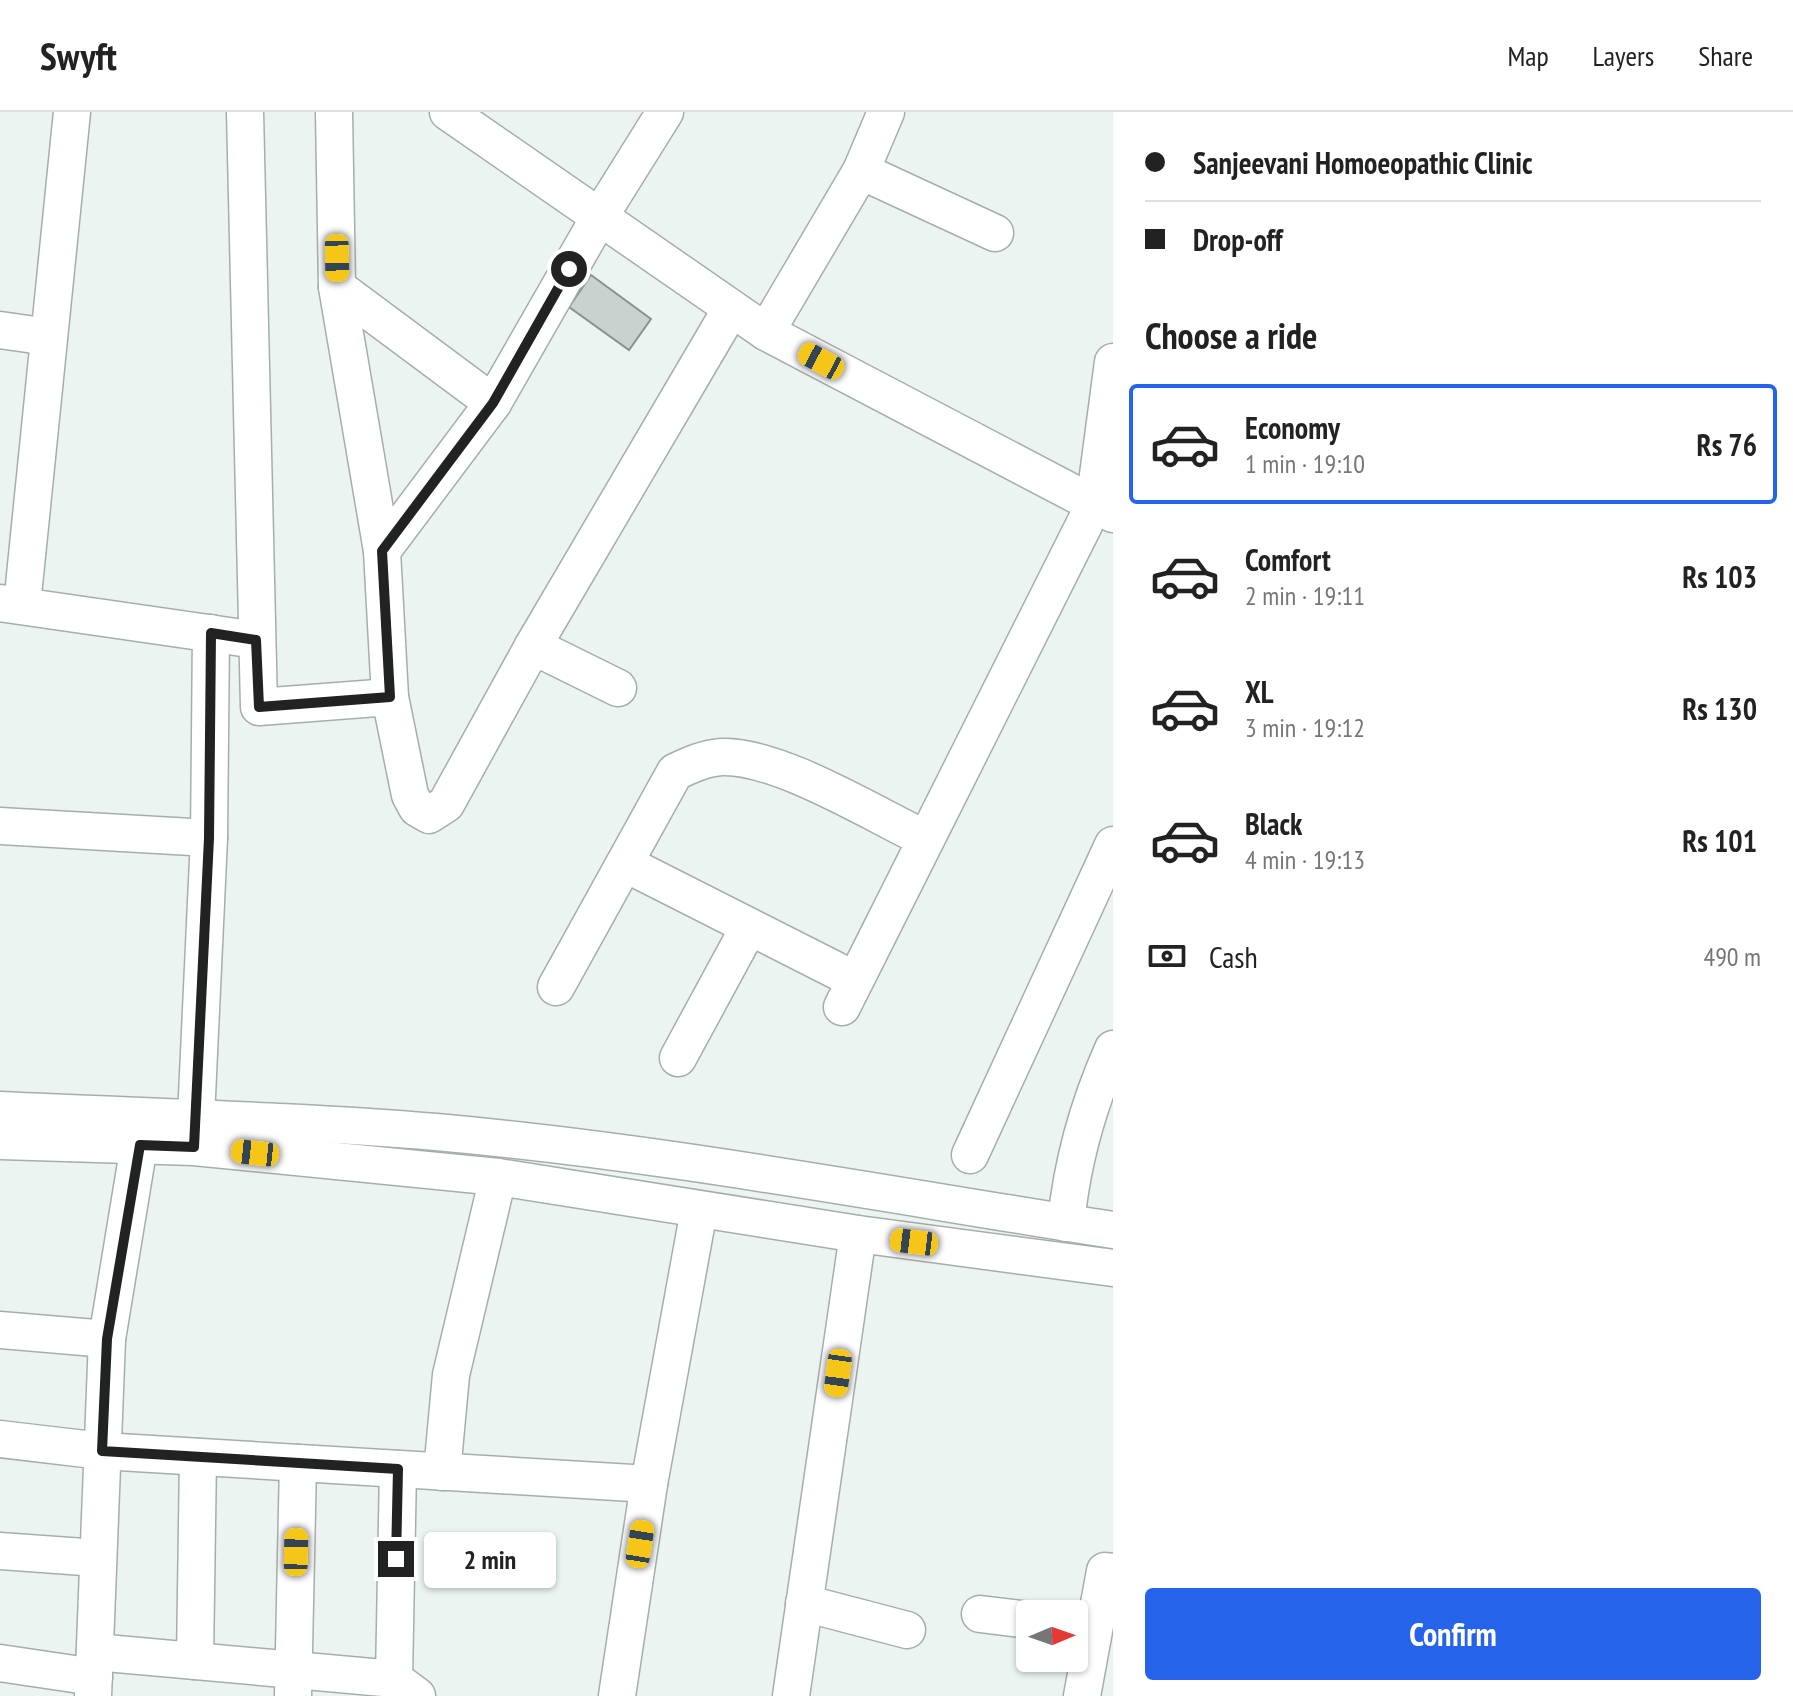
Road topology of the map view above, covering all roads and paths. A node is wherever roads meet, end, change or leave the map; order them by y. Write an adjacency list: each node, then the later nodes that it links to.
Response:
1 (72, 112): 14 (street)
2 (245, 112): 21 (street)
3 (334, 112): 10 (street)
4 (448, 112): 8 (street)
5 (665, 112): 8 (street)
6 (886, 112): 7 (street)
7 (861, 171): 9 (street); 13 (street)
8 (600, 216): 11 (street); 16 (street)
9 (995, 233)
10 (337, 287): 16 (street); 18 (street)
11 (731, 309): 13 (street); 22 (street)
12 (0, 330): 14 (street)
13 (766, 332): 17 (street)
14 (49, 337): 19 (street)
15 (1113, 362): 17 (street)
16 (493, 403): 18 (street)
17 (1104, 510): 27 (street)
18 (382, 551): 24 (street)
19 (11, 604): 20 (street)
20 (211, 633): 21 (street); 26 (street)
21 (256, 640): 24 (street)
22 (533, 646): 23 (street); 24 (street)
23 (618, 688)
24 (390, 697)
25 (0, 826): 26 (street)
26 (209, 838): 36 (street)
27 (926, 839): 29 (street); 30 (street)
28 (1113, 845): 38 (street)
29 (626, 864): 30 (street); 31 (street)
30 (749, 927): 32 (street)
31 (556, 987)
32 (678, 1058)
33 (1104, 1069): 41 (street)
34 (0, 1110): 35 (street)
35 (142, 1131): 36 (street); 37 (street); 46 (street)
36 (195, 1132): 39 (street); 41 (street)
37 (0, 1141)
38 (970, 1155)
39 (498, 1177): 40 (street); 52 (street)
40 (699, 1210): 43 (street); 53 (street)
41 (1066, 1223): 42 (street)
42 (1113, 1230)
43 (858, 1234): 44 (street); 57 (street)
44 (1113, 1268)
45 (0, 1330): 46 (street)
46 (107, 1339): 48 (street)
47 (0, 1439): 48 (street)
48 (102, 1451): 49 (street); 55 (street)
49 (198, 1457): 50 (street); 62 (street)
50 (298, 1463): 51 (street); 66 (street)
51 (398, 1469): 52 (street); 67 (street)
52 (442, 1472): 53 (street)
53 (649, 1484): 68 (street)
54 (0, 1551): 55 (street)
55 (98, 1558): 65 (street)
56 (1113, 1572): 59 (street)
57 (804, 1603): 61 (street); 69 (street)
58 (980, 1614): 60 (street)
59 (1088, 1614)
60 (1016, 1618)
61 (907, 1630)
62 (195, 1661): 65 (street); 66 (street)
63 (0, 1663): 65 (street)
64 (1082, 1672): 70 (street)
65 (94, 1675)
66 (294, 1683): 67 (street)
67 (405, 1688)
68 (617, 1696)
69 (791, 1696)
70 (1082, 1696)

